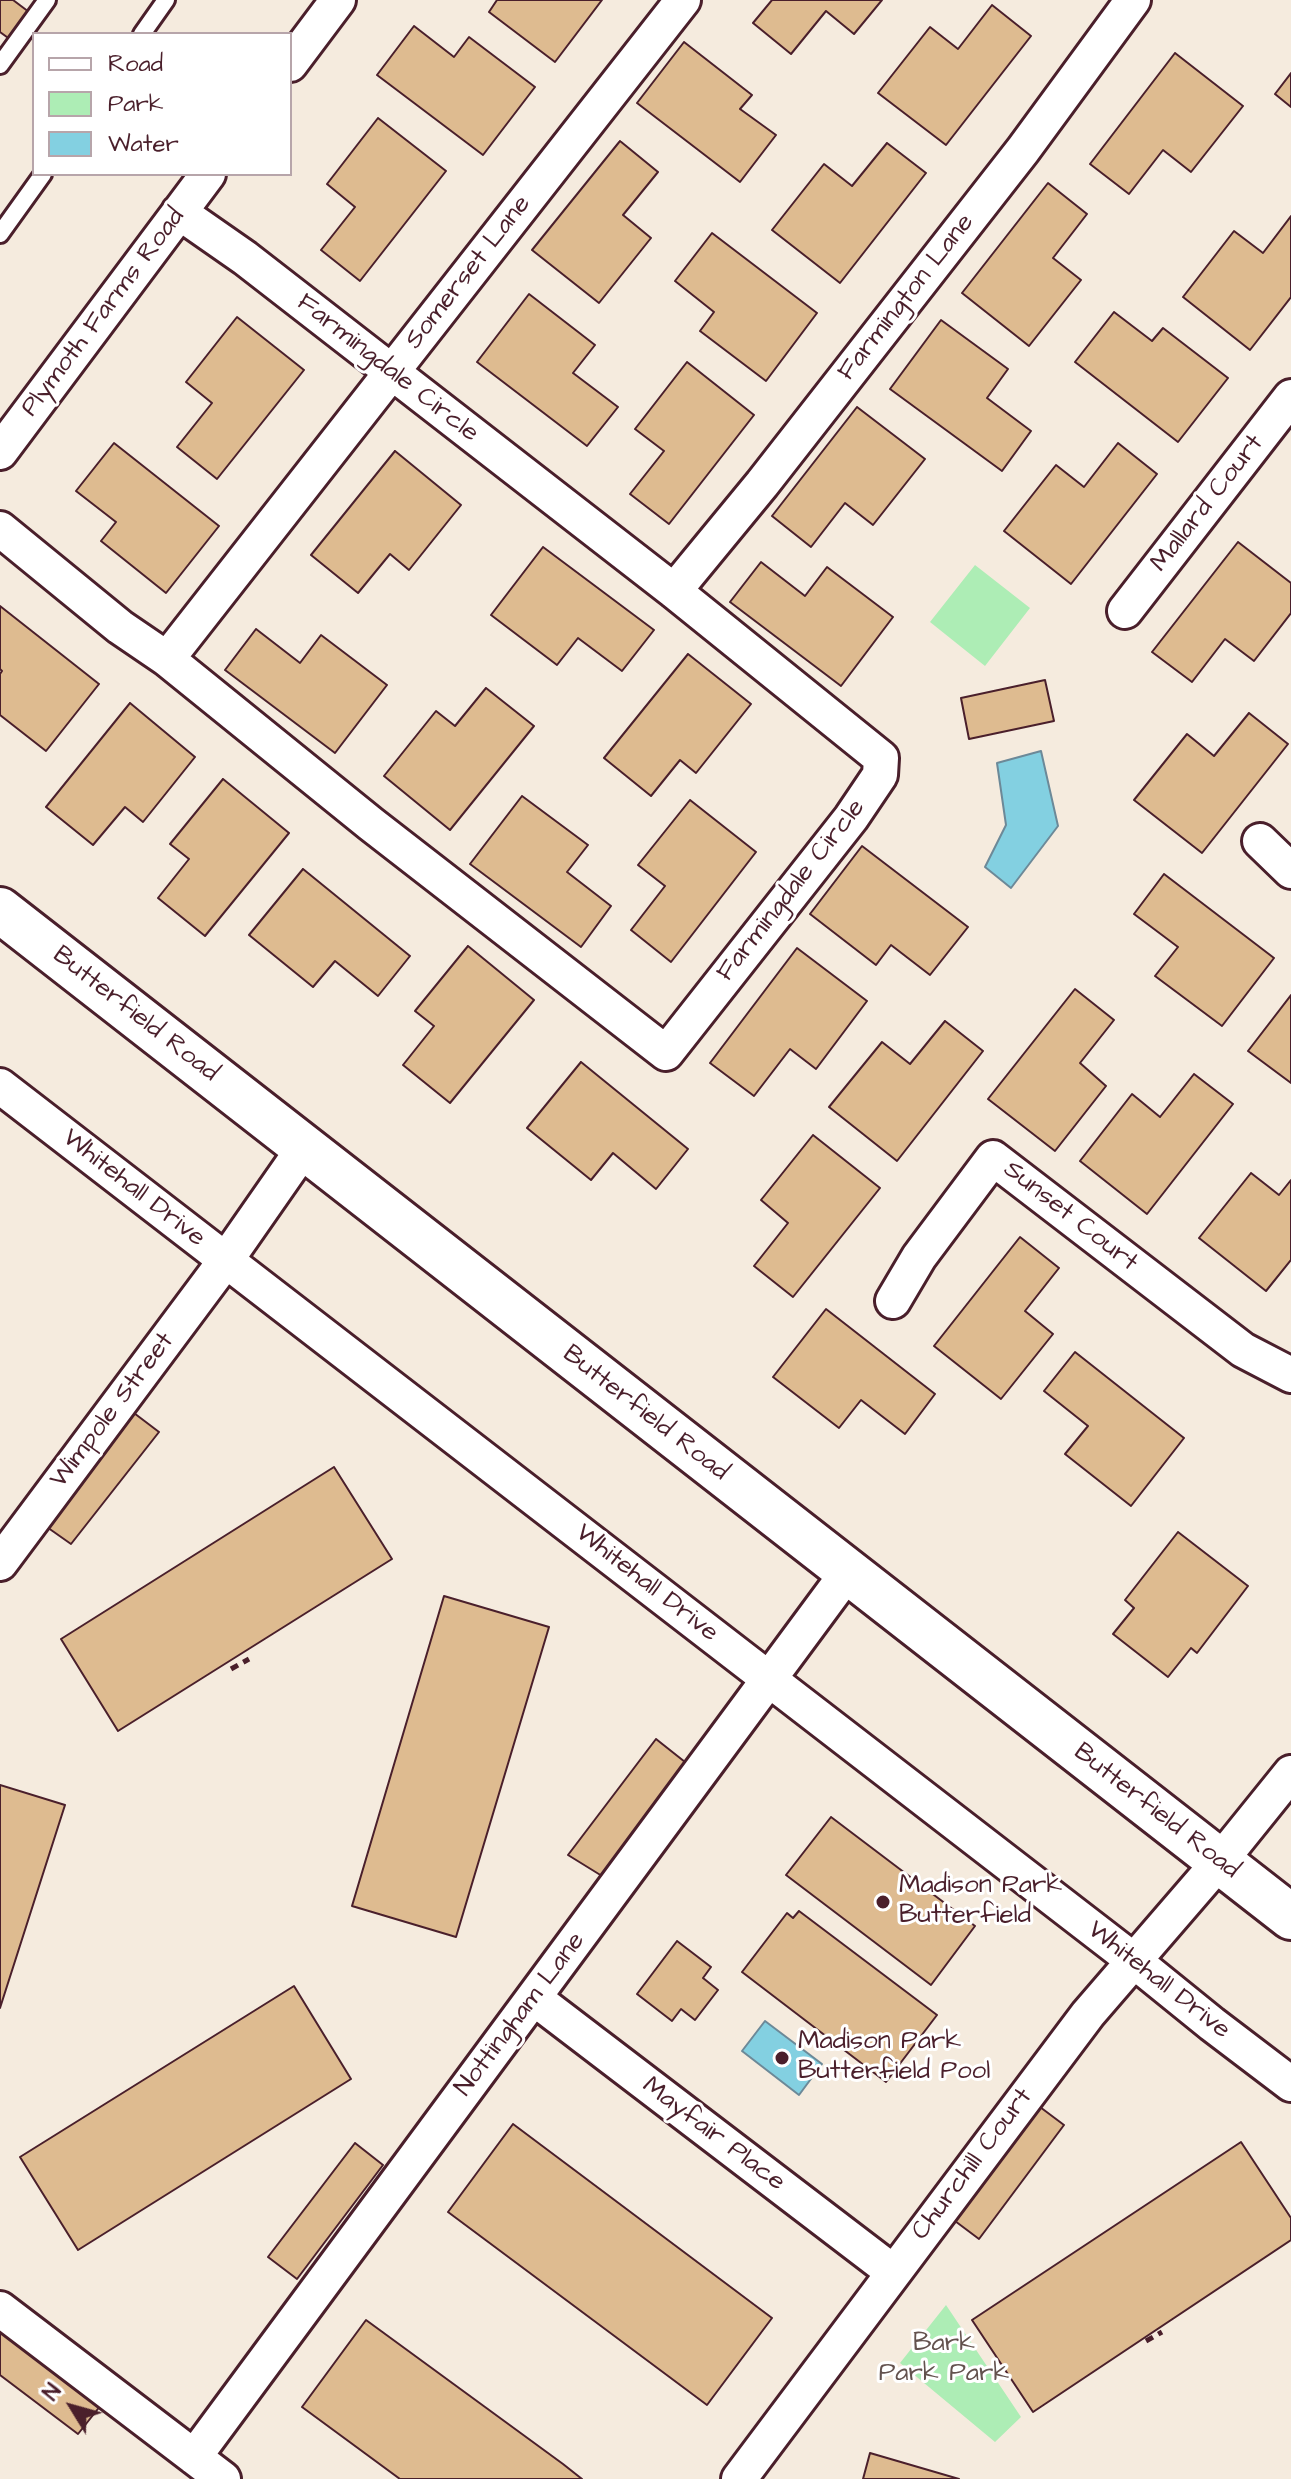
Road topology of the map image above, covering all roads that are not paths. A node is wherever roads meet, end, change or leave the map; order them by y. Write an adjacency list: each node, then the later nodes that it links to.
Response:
1 (47, 0): 8 (lane)
2 (166, 0): 6 (lane)
3 (338, 0): 7 (street)
4 (683, 0): 13 (street, Somerset Lane)
5 (1133, 0): 17 (street, Farmington Lane)
6 (143, 32)
7 (292, 61)
8 (0, 65)
9 (42, 176): 12 (lane)
10 (206, 176): 11 (street, Plymoth Farms Road)
11 (179, 212): 13 (street, Farmingdale Circle); 15 (street, Plymoth Farms Road)
12 (0, 234)
13 (391, 372): 17 (street, Farmingdale Circle); 19 (street, Somerset Lane)
14 (1291, 397): 18 (street, Mallard Court)
15 (0, 452)
16 (0, 529): 19 (street, Farmingdale Circle)
17 (674, 591): 19 (street, Farmingdale Circle)
18 (1125, 611)
19 (167, 659)
20 (1260, 841): 21 (street)
21 (1291, 871)
22 (0, 910): 24 (main road, Butterfield Road)
23 (0, 1086): 25 (street, Whitehall Drive)
24 (304, 1148): 25 (street, Wimpole Street); 29 (main road, Butterfield Road)
25 (226, 1260): 28 (street, Wimpole Street); 30 (street, Whitehall Drive)
26 (893, 1301): 27 (street, Sunset Court)
27 (1291, 1375)
28 (0, 1563)
29 (848, 1572): 30 (street, Nottingham Lane); 32 (main road, Butterfield Road)
30 (769, 1679): 34 (street, Whitehall Drive); 35 (street, Nottingham Lane)
31 (1291, 1773): 32 (street, Churchill Court)
32 (1220, 1861): 33 (main road, Butterfield Road); 34 (street, Churchill Court)
33 (1291, 1917)
34 (1133, 1960): 36 (street, Whitehall Drive); 37 (street, Churchill Court)
35 (534, 1998): 37 (street, Mayfair Place); 39 (street, Nottingham Lane)
36 (1291, 2084)
37 (893, 2272): 41 (street, Churchill Court)
38 (0, 2309): 39 (street)
39 (194, 2457): 40 (street)
40 (223, 2479)
41 (739, 2479)

